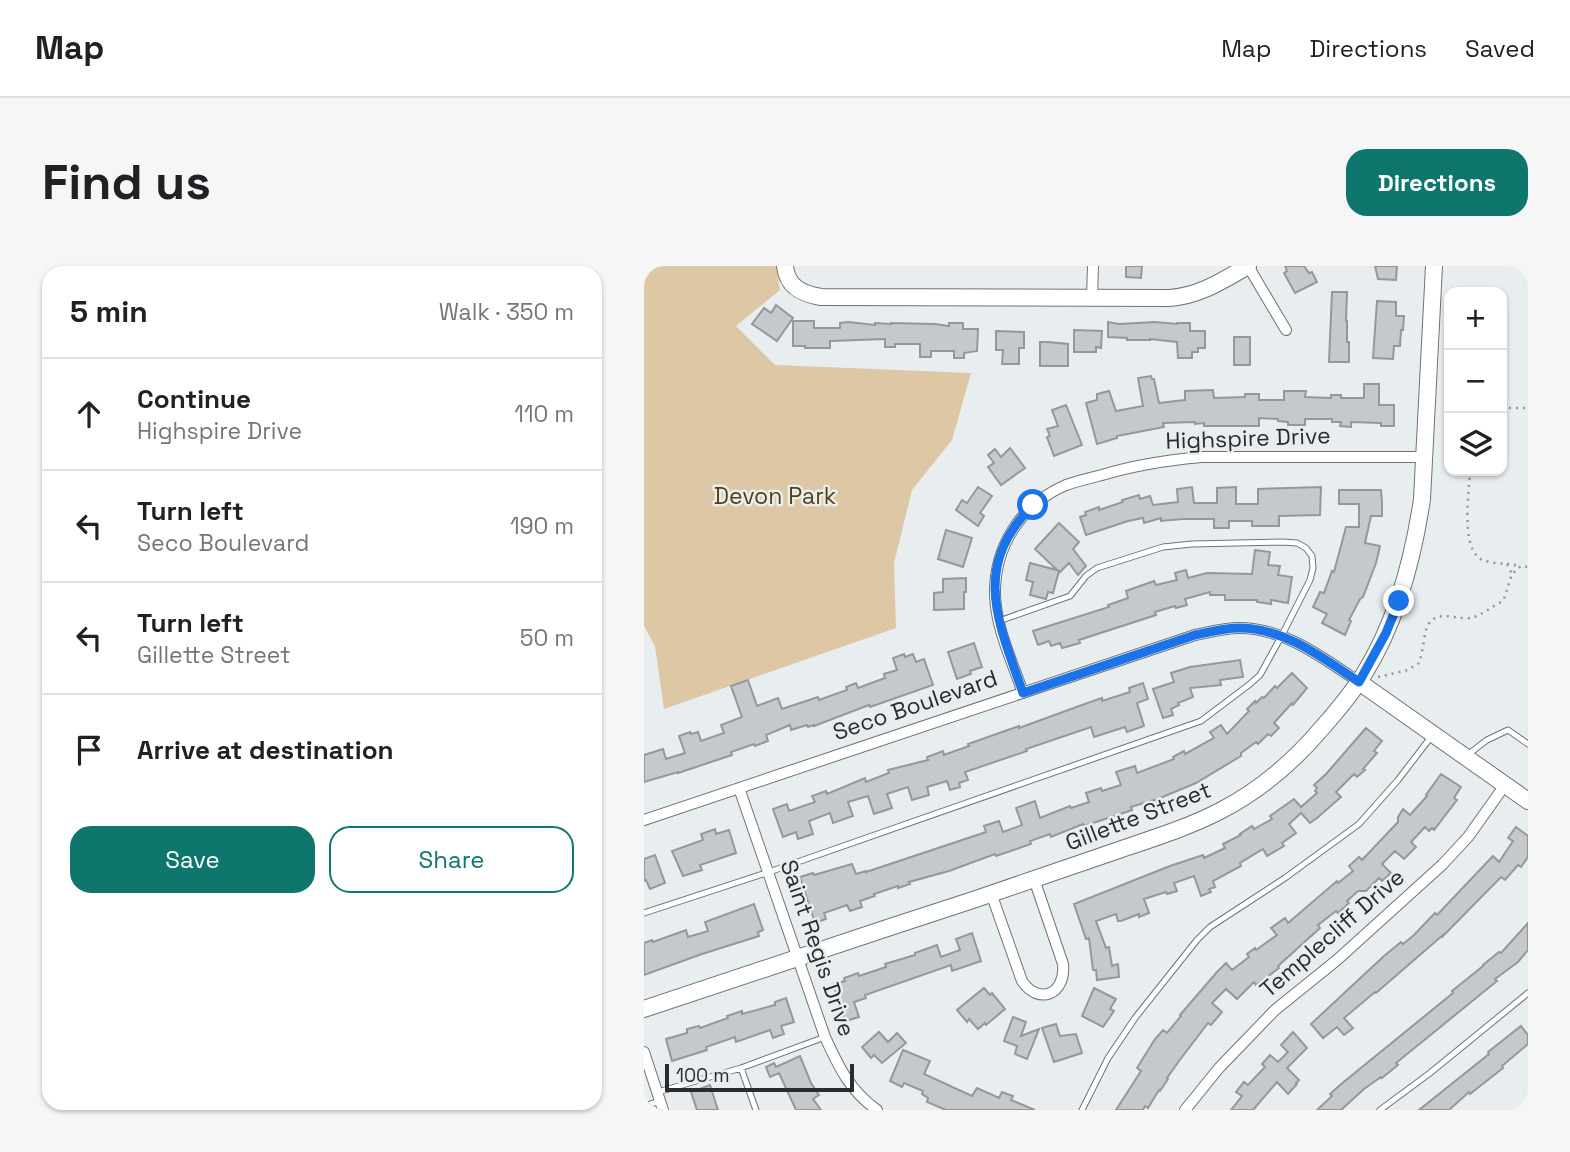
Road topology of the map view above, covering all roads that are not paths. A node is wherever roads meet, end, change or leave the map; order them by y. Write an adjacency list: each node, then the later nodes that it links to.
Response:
1 (785, 266): 5 (street)
2 (1093, 266): 5 (street)
3 (1248, 266): 5 (street); 6 (street)
4 (1434, 266): 7 (street, Gillette Street)
5 (1092, 298)
6 (1286, 330)
7 (1425, 457): 8 (street, Highspire Drive); 10 (street, Gillette Street)
8 (998, 621): 9 (lane); 11 (street, Highspire Drive)
9 (1281, 637): 10 (street, Seco Boulevard); 11 (street, Seco Boulevard); 19 (lane)
10 (1359, 682): 12 (street, Seco Boulevard); 20 (street, Gillette Street)
11 (1023, 693): 16 (street, Seco Boulevard)
12 (1433, 735): 14 (street, Seco Boulevard); 33 (lane)
13 (1528, 744): 14 (lane)
14 (1464, 757): 15 (street, Seco Boulevard)
15 (1505, 785): 17 (street, Seco Boulevard); 34 (street, Templecliff Drive)
16 (739, 788): 18 (street, Seco Boulevard); 19 (street, Saint Regis Drive)
17 (1528, 801)
18 (644, 820)
19 (769, 872): 22 (lane); 23 (street, Saint Regis Drive)
20 (1034, 879): 21 (street, Gillette Street); 21 (street)
21 (991, 893): 23 (street, Gillette Street)
22 (644, 913)
23 (798, 957): 25 (street, Gillette Street); 26 (street, Saint Regis Drive)
24 (1528, 994): 35 (lane)
25 (644, 1009)
26 (825, 1037): 28 (lane); 32 (street, Saint Regis Drive)
27 (644, 1052): 29 (street)
28 (741, 1068): 29 (lane); 31 (lane)
29 (660, 1101): 30 (lane)
30 (644, 1106)
31 (756, 1110)
32 (877, 1110)
33 (1082, 1110)
34 (1185, 1110)
35 (1380, 1110)

